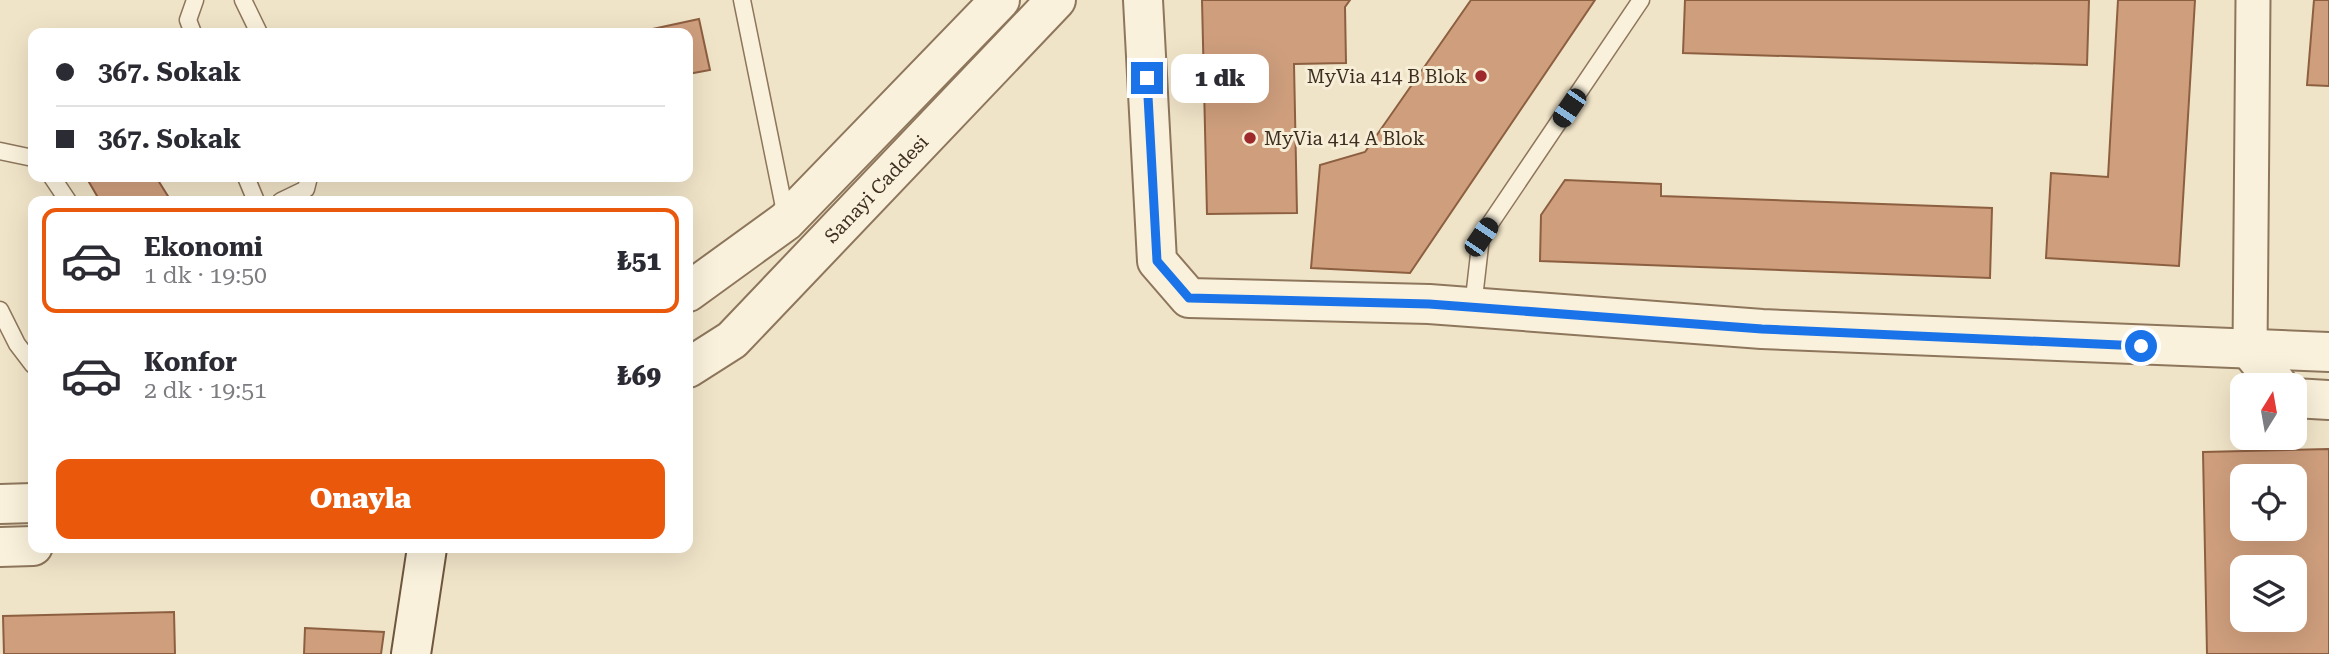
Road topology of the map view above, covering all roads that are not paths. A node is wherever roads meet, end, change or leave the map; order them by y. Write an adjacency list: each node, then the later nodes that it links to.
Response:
1 (195, 0): 9 (lane)
2 (243, 0): 10 (lane)
3 (742, 0): 15 (lane)
4 (1000, 0): 15 (street)
5 (1056, 0): 22 (street, Sanayi Caddesi)
6 (1143, 0): 17 (street)
7 (1641, 0): 17 (lane)
8 (2253, 0): 19 (street)
9 (191, 28)
10 (257, 28)
11 (0, 151): 12 (lane)
12 (28, 157)
13 (308, 182): 14 (lane)
14 (291, 196)
15 (786, 221): 16 (street)
16 (693, 288)
17 (1473, 307): 19 (street)
18 (0, 310): 21 (lane)
19 (2250, 351): 20 (street); 23 (street)
20 (2329, 352)
21 (28, 358)
22 (693, 365)
23 (2268, 373)
24 (2307, 399): 25 (street)
25 (2329, 400)
26 (28, 503): 27 (street)
27 (0, 504)
28 (28, 546): 29 (street)
29 (0, 547)
30 (426, 553): 31 (street)
31 (411, 654)

